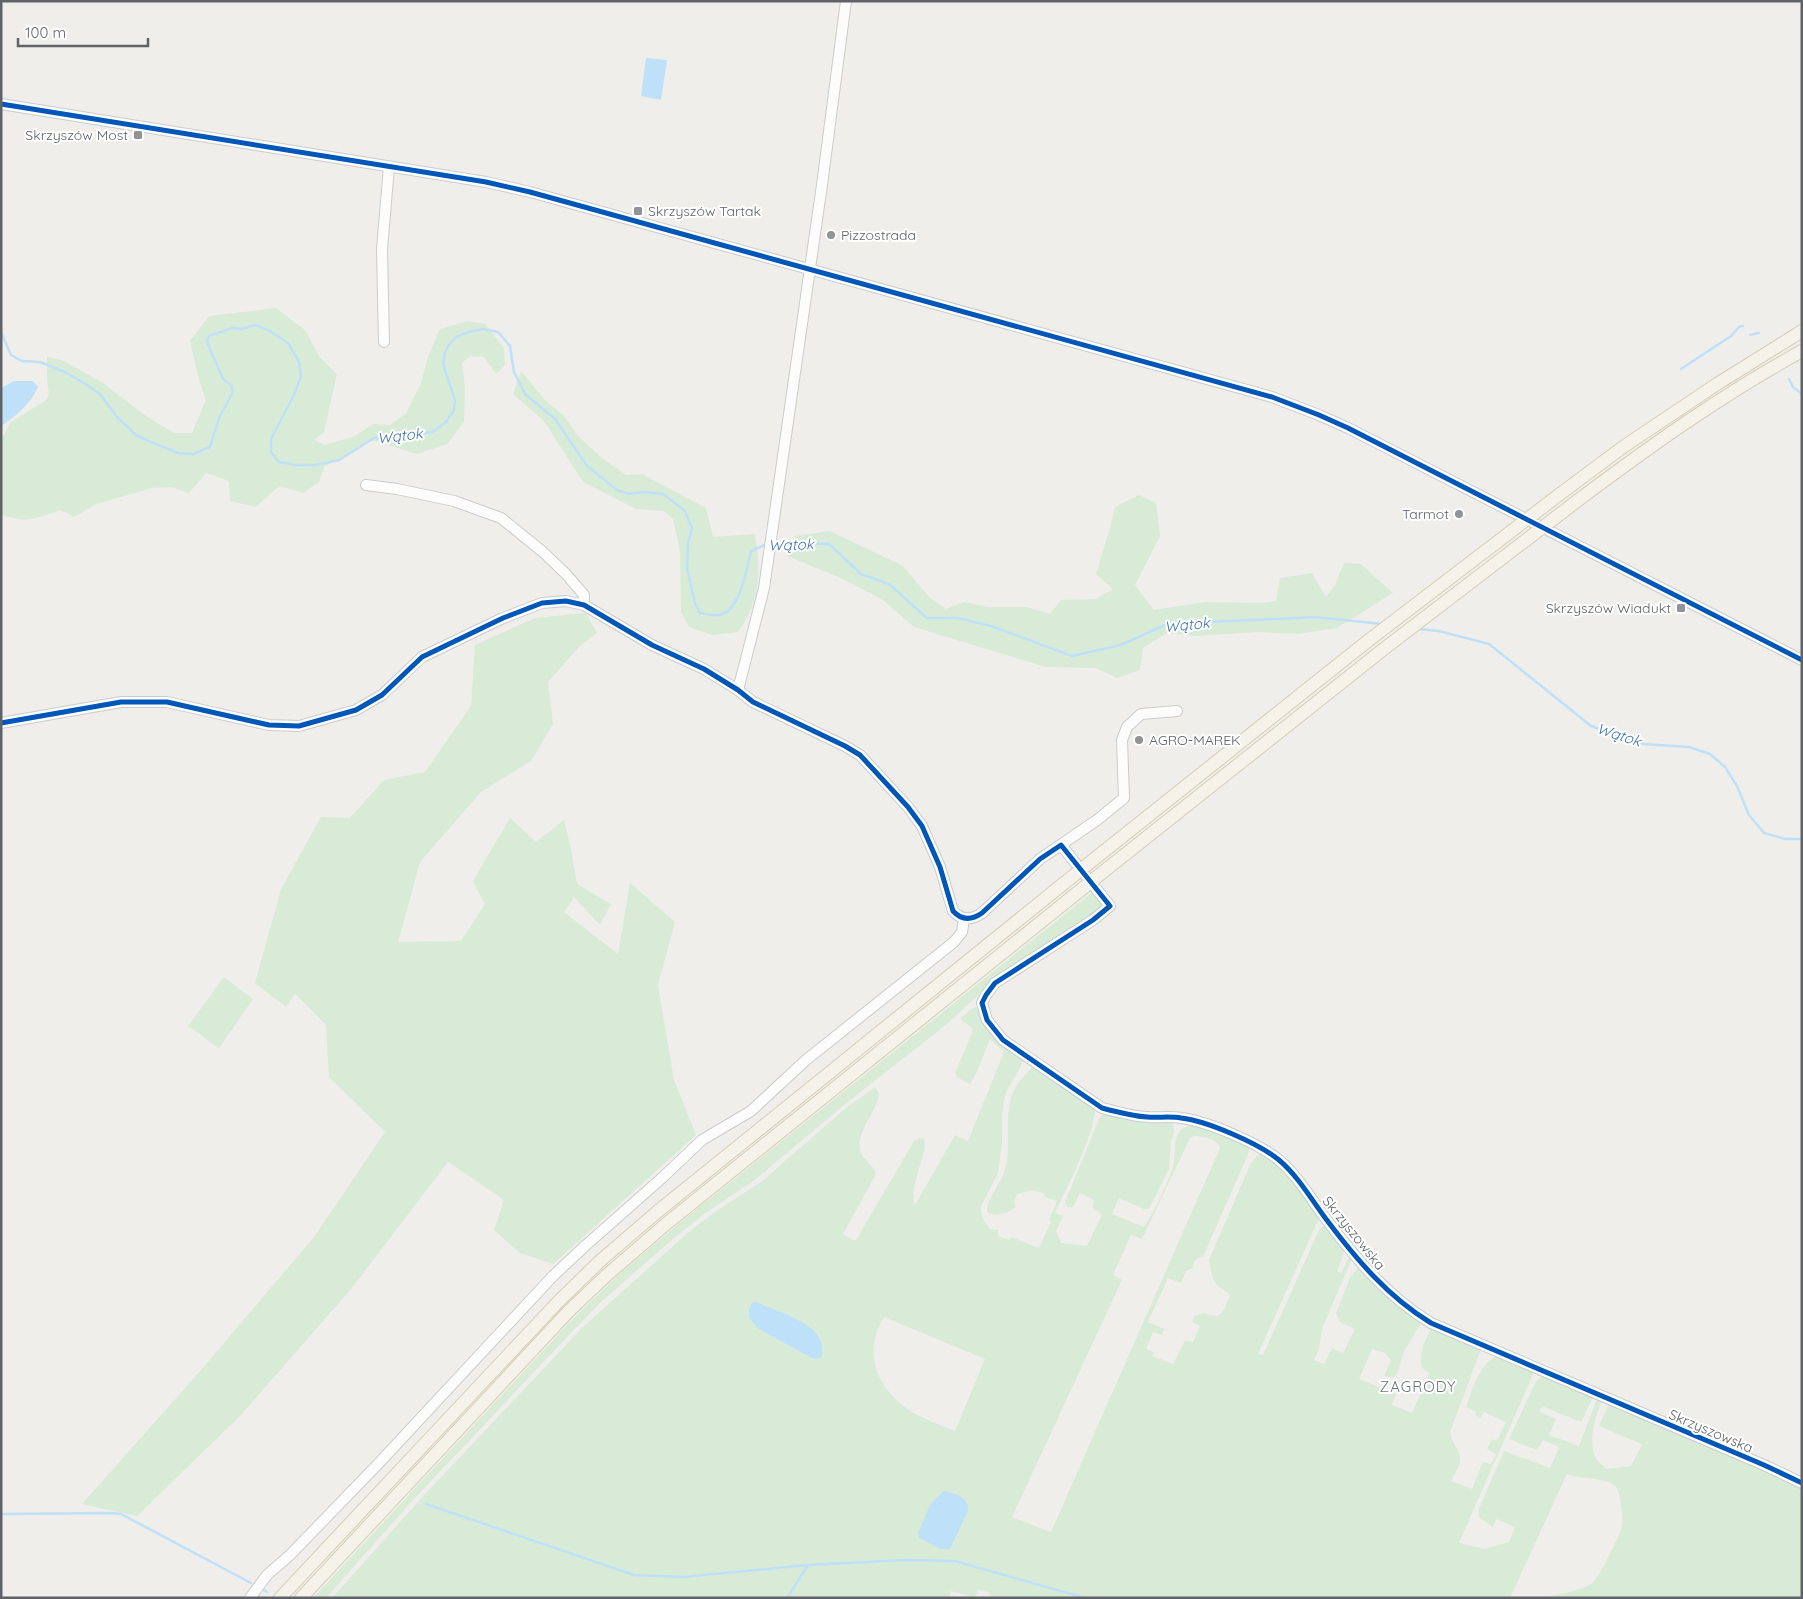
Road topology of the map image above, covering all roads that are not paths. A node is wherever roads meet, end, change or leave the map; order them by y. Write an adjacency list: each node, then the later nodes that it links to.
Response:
1 (846, 1): 4 (street)
2 (1, 104): 3 (street)
3 (390, 167): 4 (street); 6 (street)
4 (809, 269): 10 (street); 11 (street)
5 (1802, 332): 18 (main road, bridge)
6 (384, 342)
7 (1802, 350): 19 (main road, bridge)
8 (366, 485): 9 (street)
9 (584, 605): 11 (street); 13 (street)
10 (1802, 660)
11 (738, 690): 15 (street)
12 (1177, 710): 14 (street)
13 (1, 723)
14 (1061, 845): 15 (street); 16 (street, Skrzyszowska)
15 (964, 919): 17 (street)
16 (1802, 1483)
17 (250, 1598)
18 (280, 1598)
19 (302, 1598)

